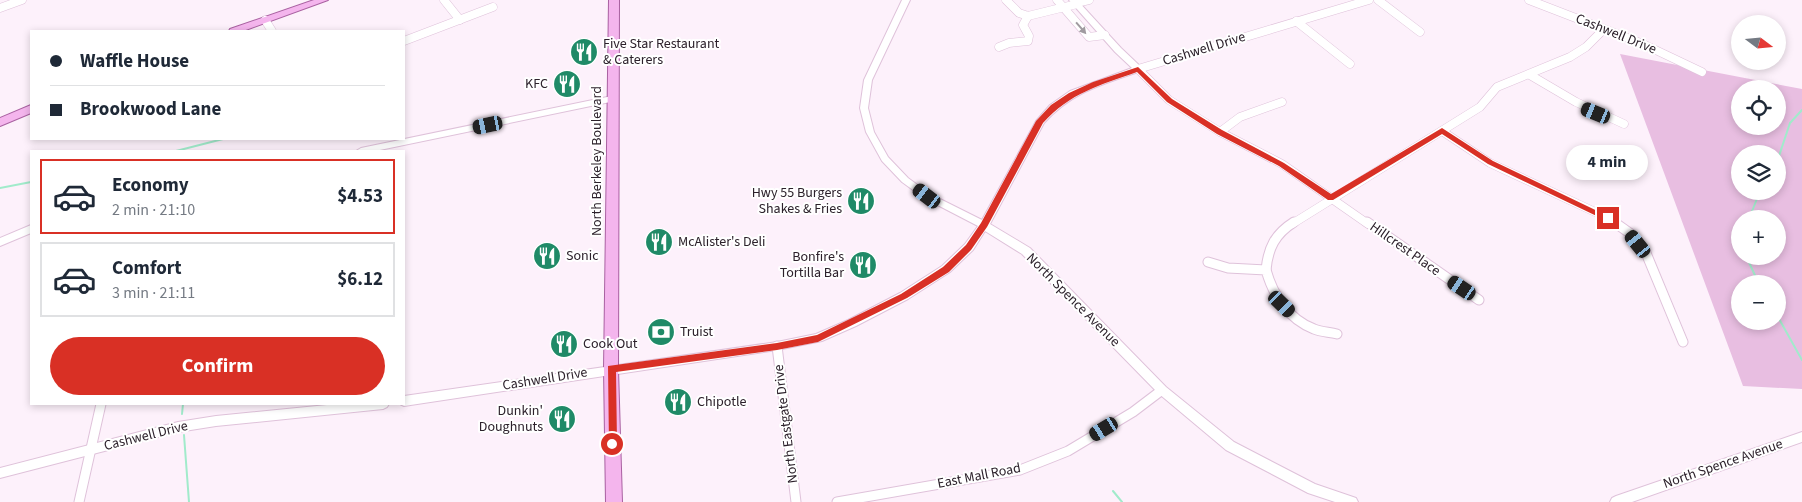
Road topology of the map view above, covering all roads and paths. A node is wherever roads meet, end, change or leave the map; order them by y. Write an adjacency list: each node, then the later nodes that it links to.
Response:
1 (22, 0): 14 (street)
2 (323, 0): 17 (main road)
3 (444, 0): 18 (street)
4 (614, 0): 31 (main road, North Berkeley Boulevard)
5 (906, 0): 40 (street, North Spence Avenue)
6 (1006, 0): 16 (street)
7 (1057, 0): 15 (street)
8 (1089, 0): 12 (street)
9 (1369, 0): 19 (street, Cashwell Drive)
10 (1378, 0): 23 (street)
11 (1529, 0): 20 (street, Cashwell Drive)
12 (1075, 2): 15 (street); 24 (street)
13 (493, 7): 18 (street)
14 (0, 8)
15 (1063, 8): 16 (street); 24 (street, one-way to 24)
16 (1028, 16): 26 (street)
17 (265, 20): 21 (main road); 22 (street)
18 (460, 20): 25 (street)
19 (1296, 21): 27 (street); 28 (street, Cashwell Drive)
20 (1604, 29): 29 (street, Cashwell Drive); 30 (street)
21 (237, 30)
22 (271, 30)
23 (1420, 32)
24 (1105, 35): 28 (street)
25 (405, 41)
26 (999, 47)
27 (1350, 64)
28 (1138, 70): 37 (street, Hillcrest Place); 40 (street, Cashwell Drive)
29 (1702, 72)
30 (1530, 75): 35 (street); 36 (street)
31 (612, 99): 38 (street); 49 (main road, North Berkeley Boulevard)
32 (1282, 102): 37 (street)
33 (30, 109): 34 (main road)
34 (0, 122)
35 (1624, 124)
36 (1442, 131): 39 (street); 47 (street)
37 (1220, 132): 39 (street, Hillcrest Place)
38 (365, 150)
39 (1331, 198): 44 (street); 45 (street, Hillcrest Place)
40 (984, 225): 48 (street, Cashwell Drive); 50 (street, North Spence Avenue)
41 (30, 228): 42 (street)
42 (0, 242)
43 (1208, 262): 44 (street)
44 (1266, 270): 46 (street)
45 (1479, 300)
46 (1336, 334)
47 (1683, 342)
48 (777, 346): 49 (street, Cashwell Drive); 59 (street, North Eastgate Drive)
49 (611, 369): 51 (street, Cashwell Drive); 58 (main road, North Berkeley Boulevard)
50 (1162, 390): 60 (street, East Mall Road); 61 (street, North Spence Avenue)
51 (405, 401)
52 (101, 405): 55 (street)
53 (373, 405): 55 (street, Cashwell Drive)
54 (1802, 436): 62 (street, North Spence Avenue)
55 (90, 450): 56 (street, Cashwell Drive); 57 (street)
56 (0, 473)
57 (79, 502)
58 (614, 502)
59 (796, 502)
60 (837, 502)
61 (1352, 502)
62 (1616, 502)

